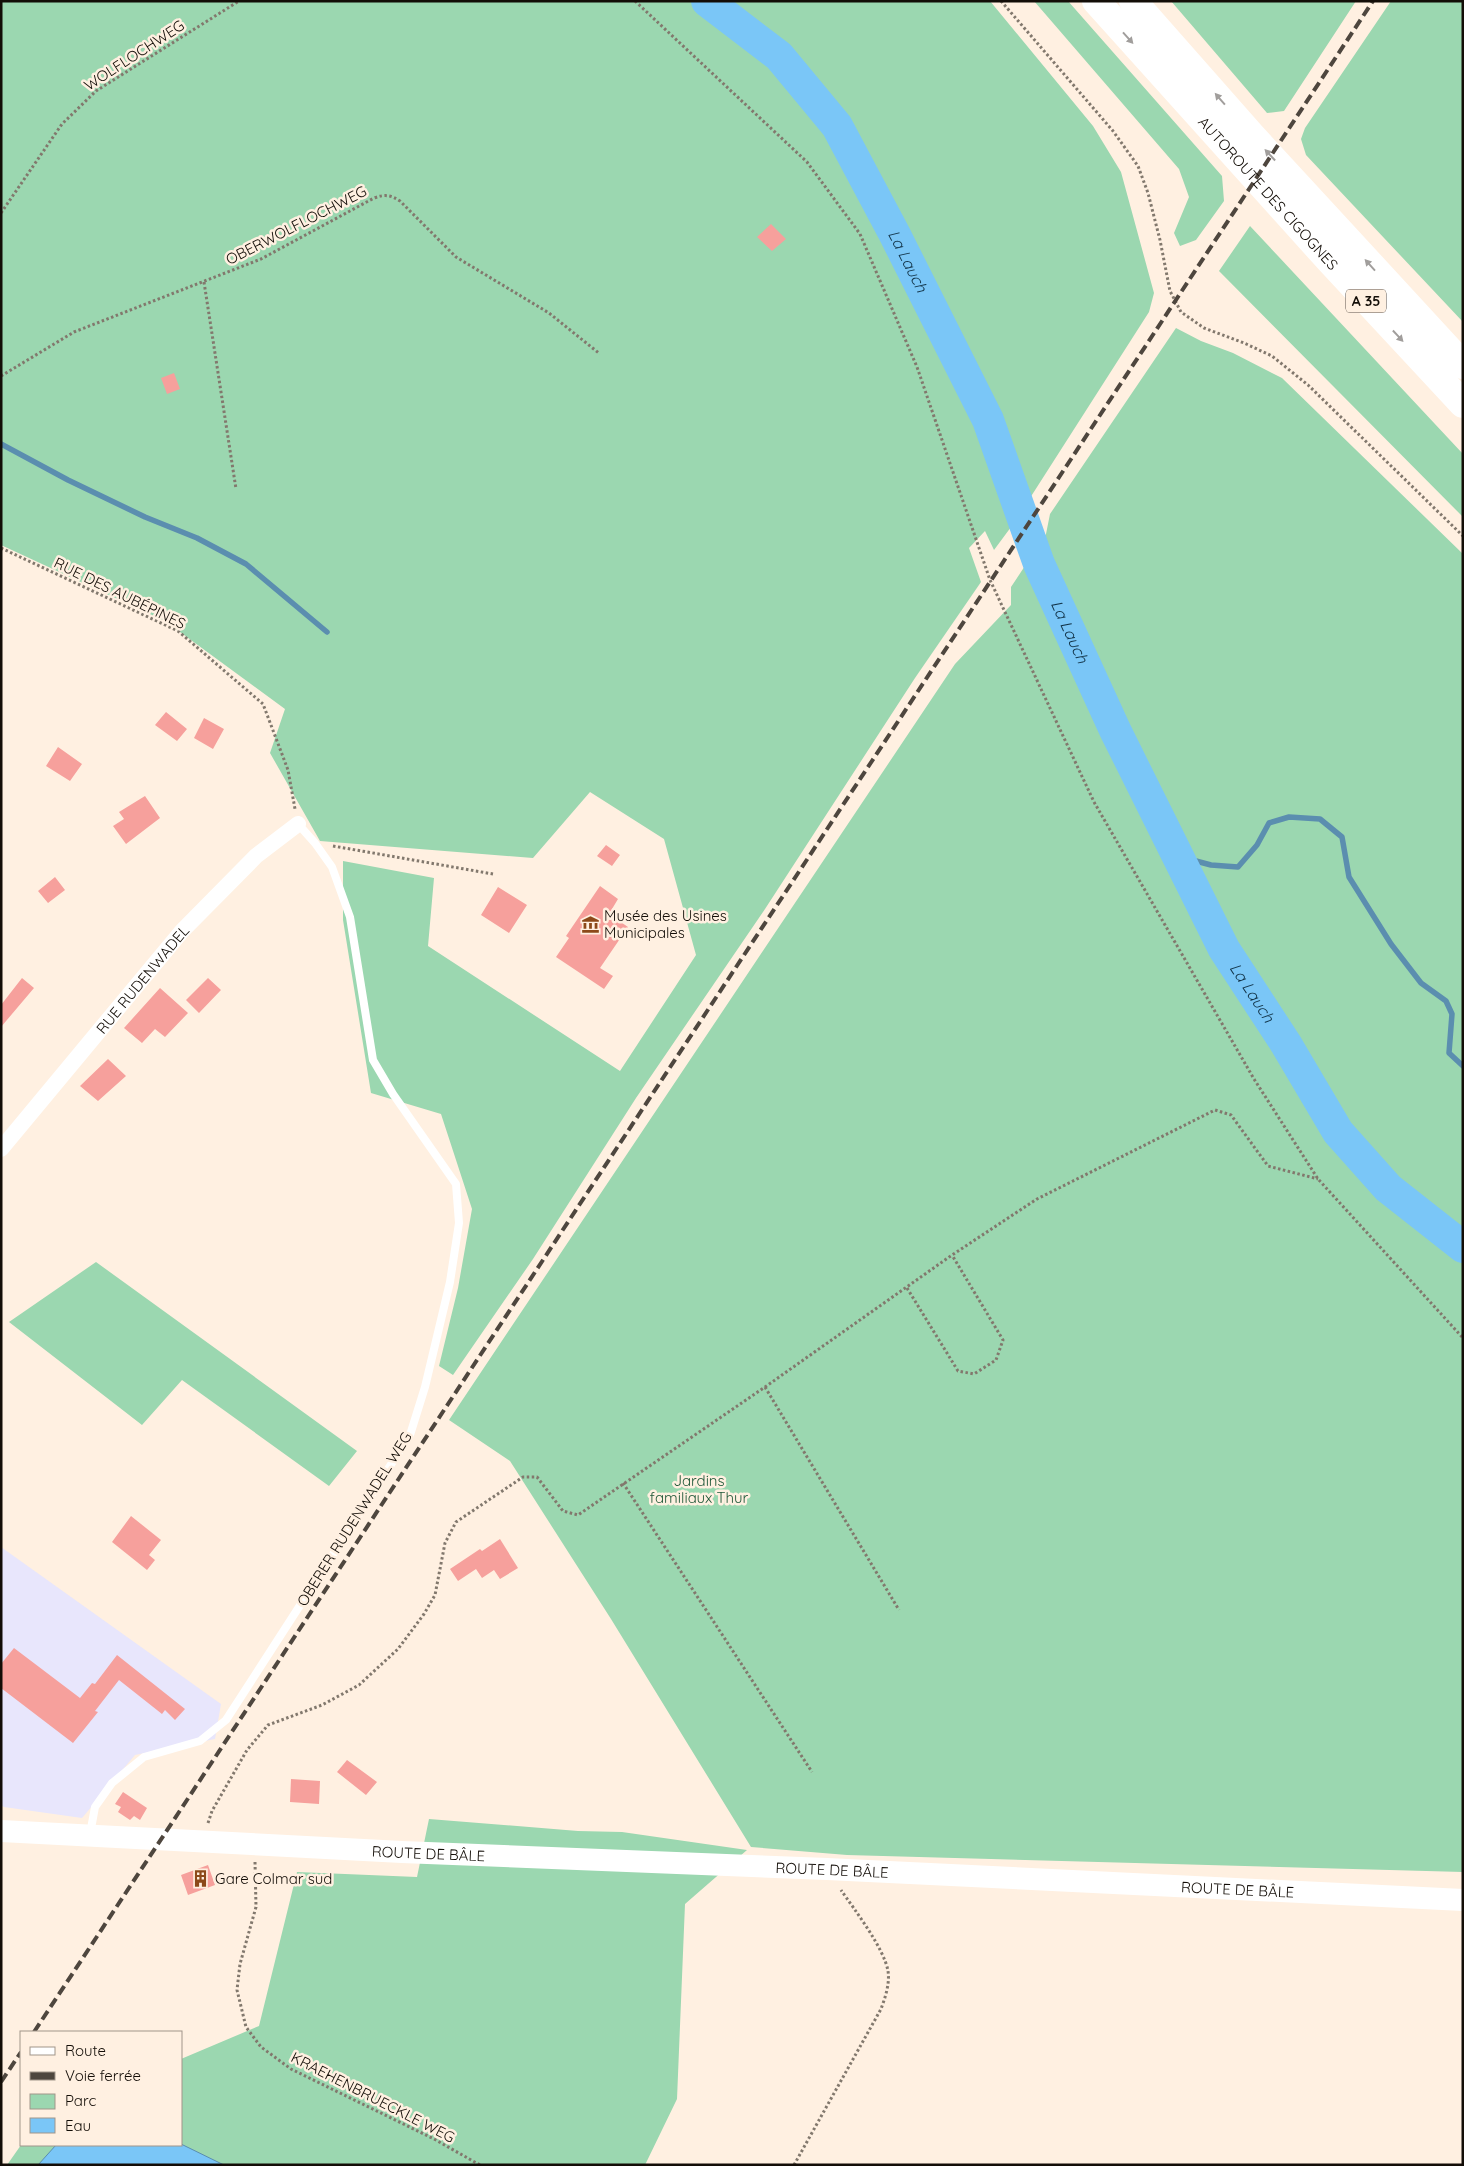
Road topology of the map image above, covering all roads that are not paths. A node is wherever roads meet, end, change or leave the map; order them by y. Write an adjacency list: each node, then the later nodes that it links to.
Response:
1 (1096, 1): 4 (highway, AUTOROUTE DES CIGOGNES / A 35, one-way to 4)
2 (1133, 1): 3 (highway, AUTOROUTE DES CIGOGNES / A 35, one-way to 2)
3 (1463, 365)
4 (1463, 404)
5 (298, 824): 6 (street, RUE RUDENWADEL); 8 (lane, OBERER RUDENWADEL WEG)
6 (1, 1149)
7 (1, 1831): 8 (main road, ROUTE DE BÂLE)
8 (90, 1835): 9 (main road, ROUTE DE BÂLE)
9 (1463, 1900)

